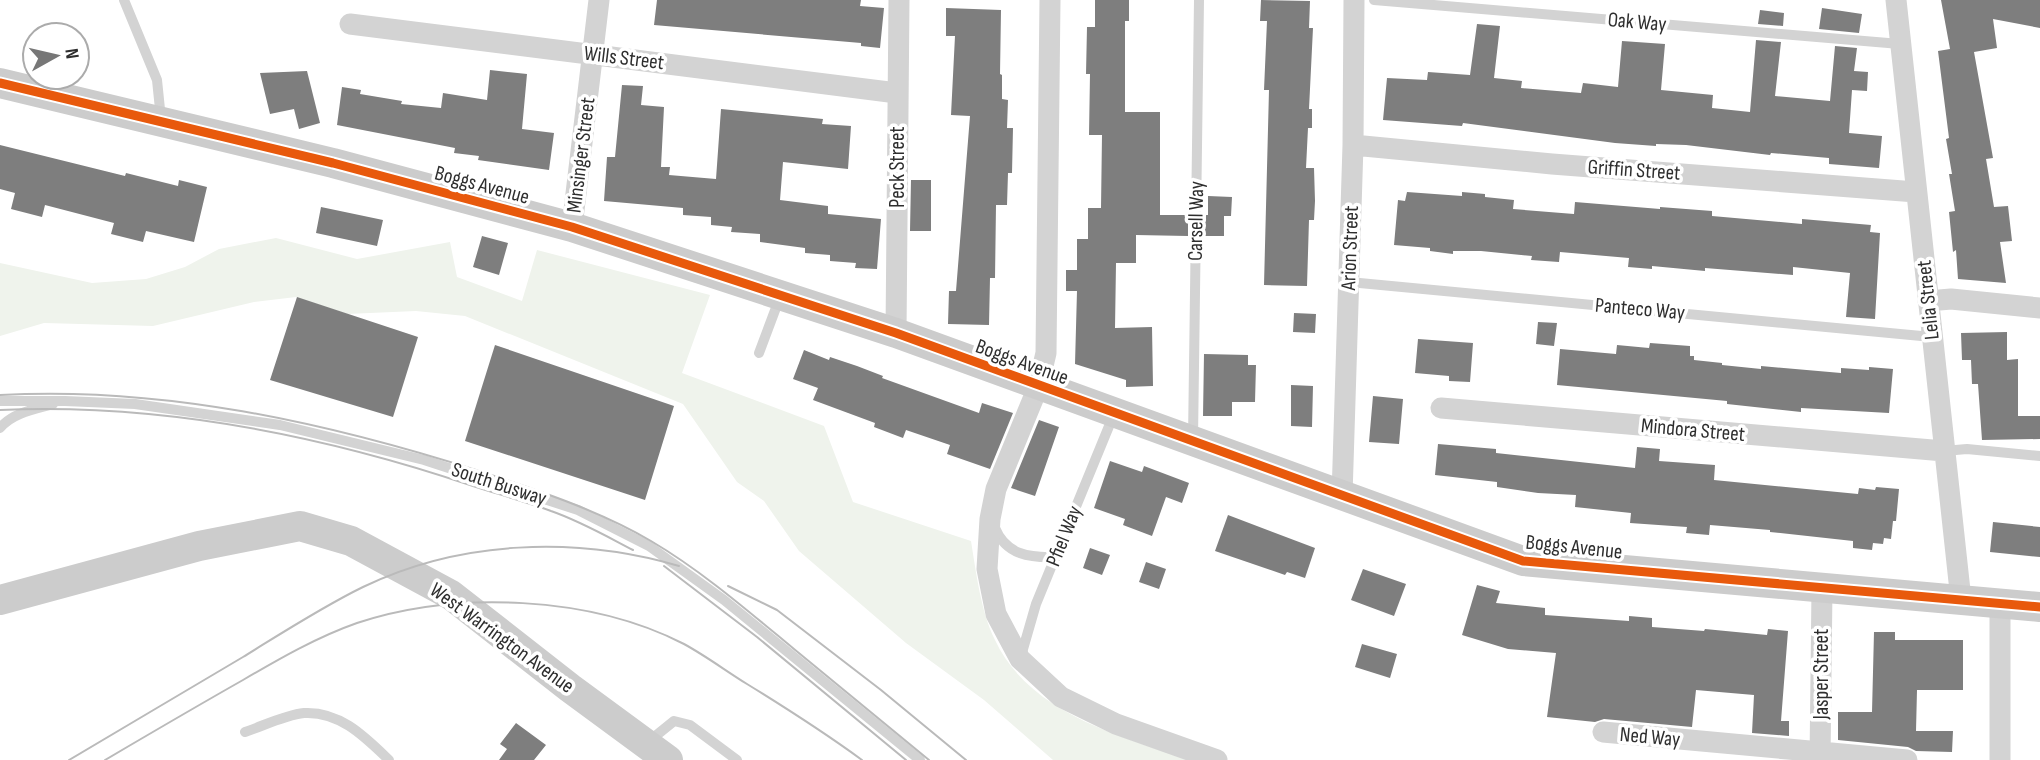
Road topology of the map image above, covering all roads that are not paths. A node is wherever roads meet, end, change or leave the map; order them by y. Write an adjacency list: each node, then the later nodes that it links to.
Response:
1 (124, 0): 14 (lane)
2 (599, 0): 11 (street, Minsinger Street)
3 (899, 0): 13 (street, Peck Street)
4 (1050, 0): 25 (street)
5 (1199, 0): 31 (lane, Carsell Way)
6 (1354, 0): 15 (street, Arion Street)
7 (1374, 0): 10 (lane, Oak Way)
8 (1896, 0): 10 (street, Lelia Street)
9 (350, 24): 11 (street, Wills Street)
10 (1900, 44): 16 (street, Lelia Street)
11 (593, 54): 13 (street, Wills Street); 17 (street, Minsinger Street)
12 (0, 83): 14 (street, Boggs Avenue)
13 (897, 93): 22 (street, Peck Street)
14 (161, 122): 17 (street, Boggs Avenue)
15 (1353, 145): 16 (street, Griffin Street); 18 (street, Arion Street)
16 (1916, 192): 20 (street, Lelia Street)
17 (572, 227): 19 (street, Boggs Avenue)
18 (1349, 282): 23 (lane, Panteco Way); 34 (street, Arion Street)
19 (781, 294): 22 (street, Boggs Avenue); 24 (lane)
20 (1928, 300): 21 (street); 23 (street, Lelia Street)
21 (2040, 308)
22 (896, 333): 25 (street, Boggs Avenue)
23 (1932, 337): 32 (street, Lelia Street)
24 (759, 353)
25 (1038, 387): 29 (street, Boggs Avenue); 35 (street)
26 (0, 401): 27 (lane, South Busway)
27 (65, 401): 30 (lane); 49 (lane, South Busway)
28 (1441, 408): 32 (street, Mindora Street)
29 (1114, 414): 31 (street, Boggs Avenue); 36 (lane, Pfiel Way)
30 (0, 428)
31 (1193, 442): 34 (street, Boggs Avenue)
32 (1944, 451): 33 (lane); 39 (street, Lelia Street)
33 (2040, 456)
34 (1342, 496): 37 (street, Boggs Avenue)
35 (990, 519): 36 (lane); 42 (street)
36 (1056, 557): 42 (lane, Pfiel Way)
37 (1822, 588): 39 (street, Boggs Avenue); 46 (street, Jasper Street)
38 (0, 600): 45 (street, West Warrington Avenue)
39 (1961, 600): 40 (street, Boggs Avenue)
40 (2000, 603): 41 (street, Boggs Avenue); 52 (street)
41 (2040, 607)
42 (1020, 659): 50 (street)
43 (245, 732): 47 (lane)
44 (1602, 732): 46 (street, Ned Way)
45 (657, 752): 48 (lane)
46 (1820, 756): 51 (street, Ned Way)
47 (389, 760)
48 (737, 760)
49 (920, 760)
50 (1217, 760)
51 (1907, 760)
52 (2000, 760)

